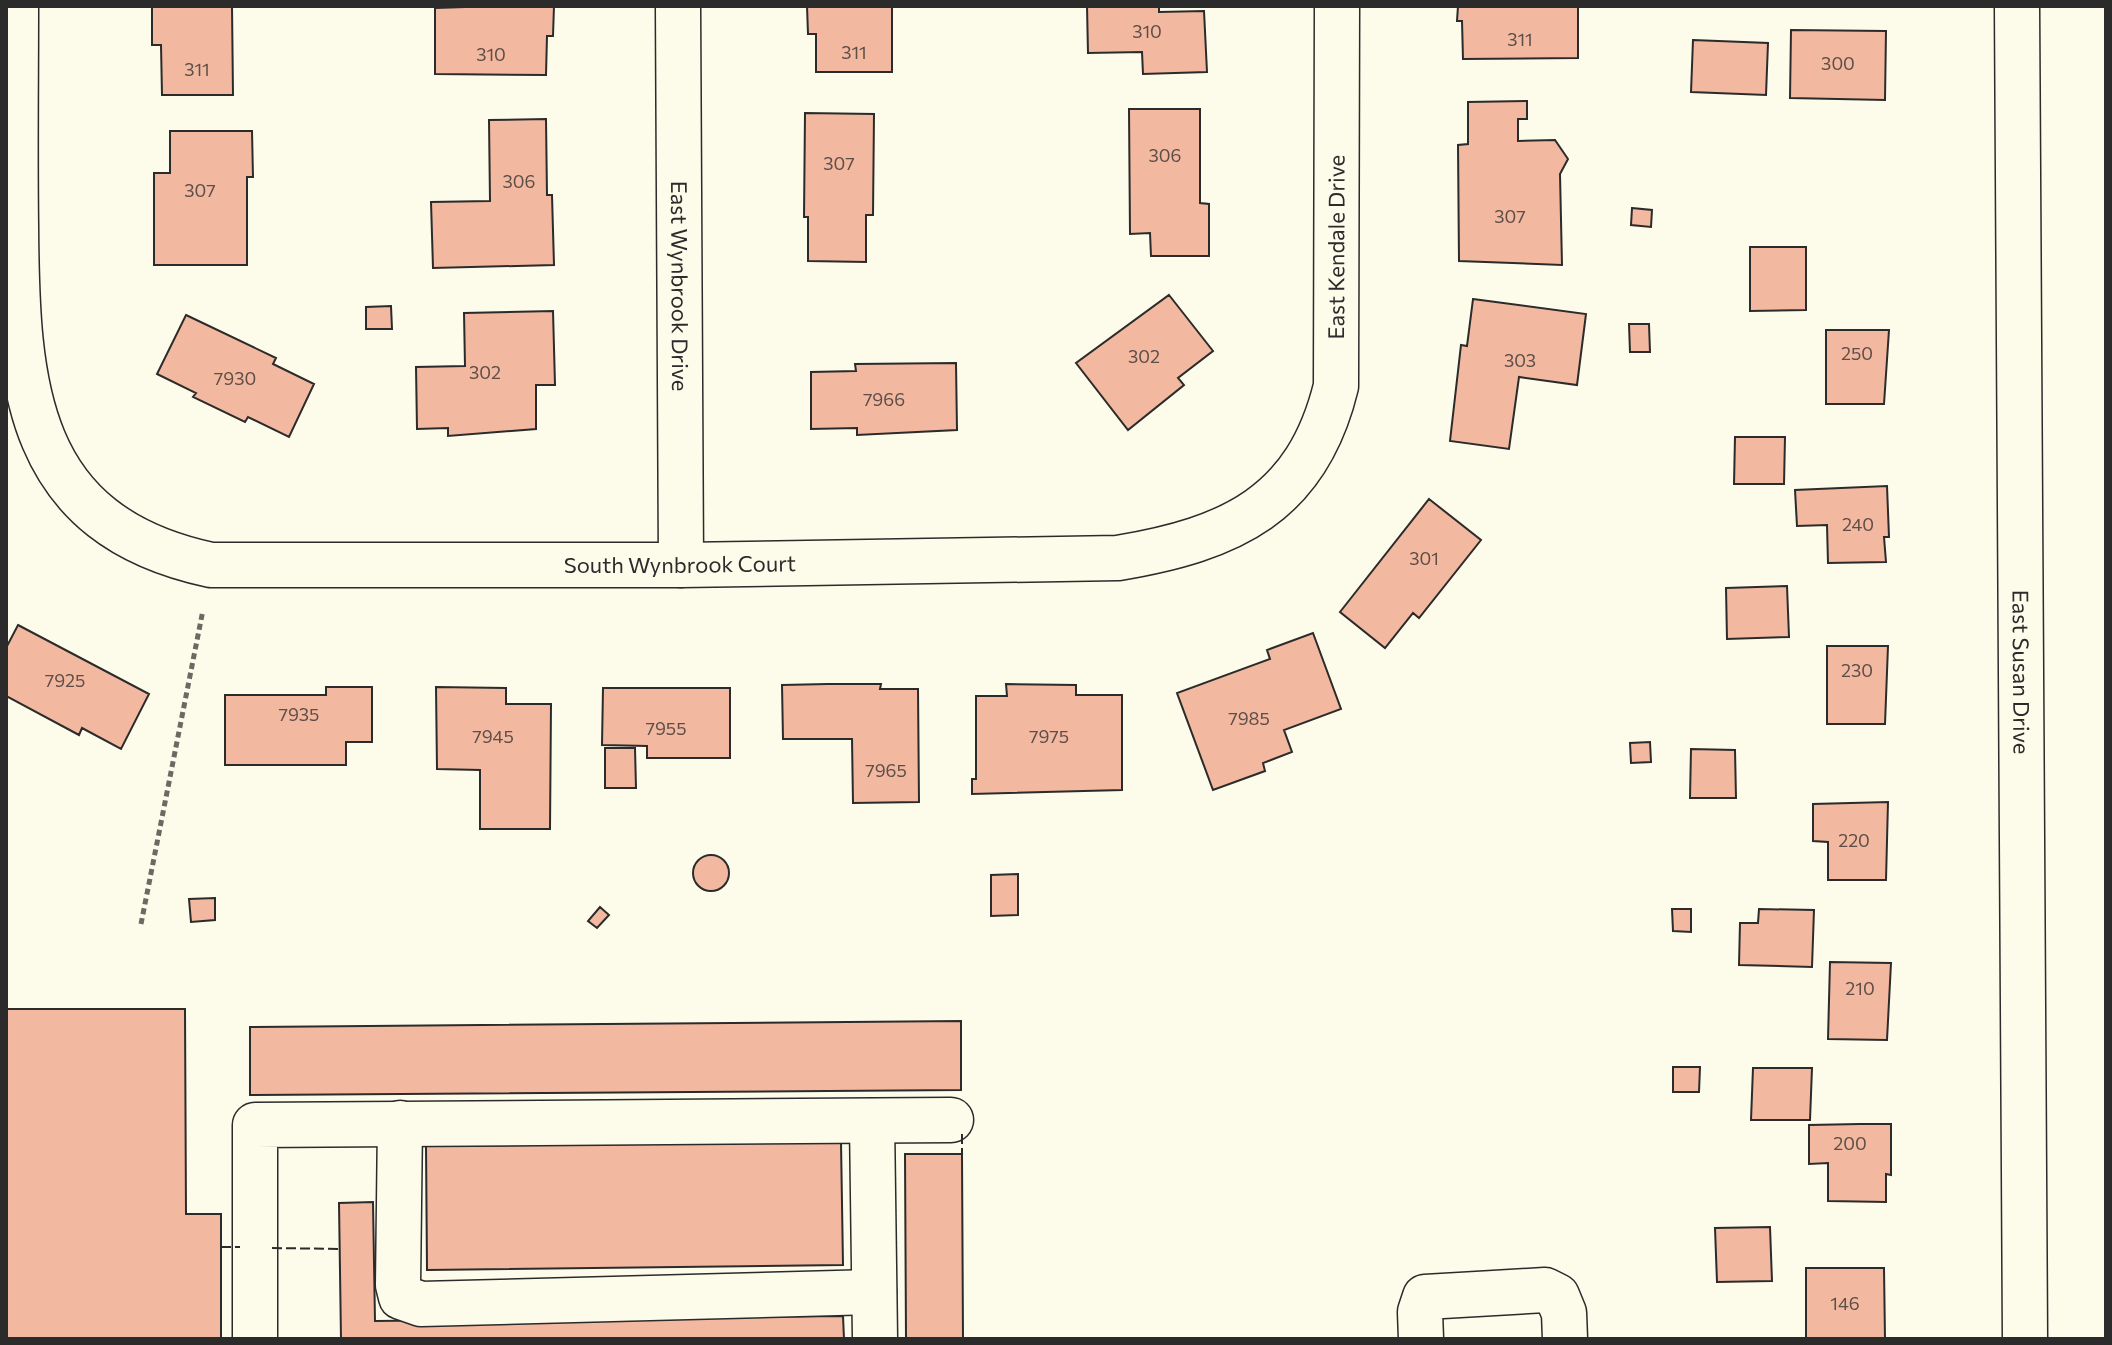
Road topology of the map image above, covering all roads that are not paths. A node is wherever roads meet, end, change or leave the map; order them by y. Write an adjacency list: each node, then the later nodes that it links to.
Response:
1 (16, 6): 6 (street, South Wynbrook Court)
2 (678, 6): 6 (street, East Wynbrook Drive)
3 (1337, 6): 5 (street, East Kendale Drive)
4 (2017, 6): 15 (street, East Susan Drive)
5 (1297, 476): 6 (street, South Wynbrook Court)
6 (681, 565)
7 (951, 1120): 8 (street)
8 (872, 1121): 9 (street); 10 (street)
9 (400, 1123): 10 (street); 11 (street)
10 (874, 1292): 12 (street)
11 (255, 1339)
12 (875, 1339)
13 (1421, 1339): 14 (street)
14 (1565, 1339)
15 (2025, 1339)

